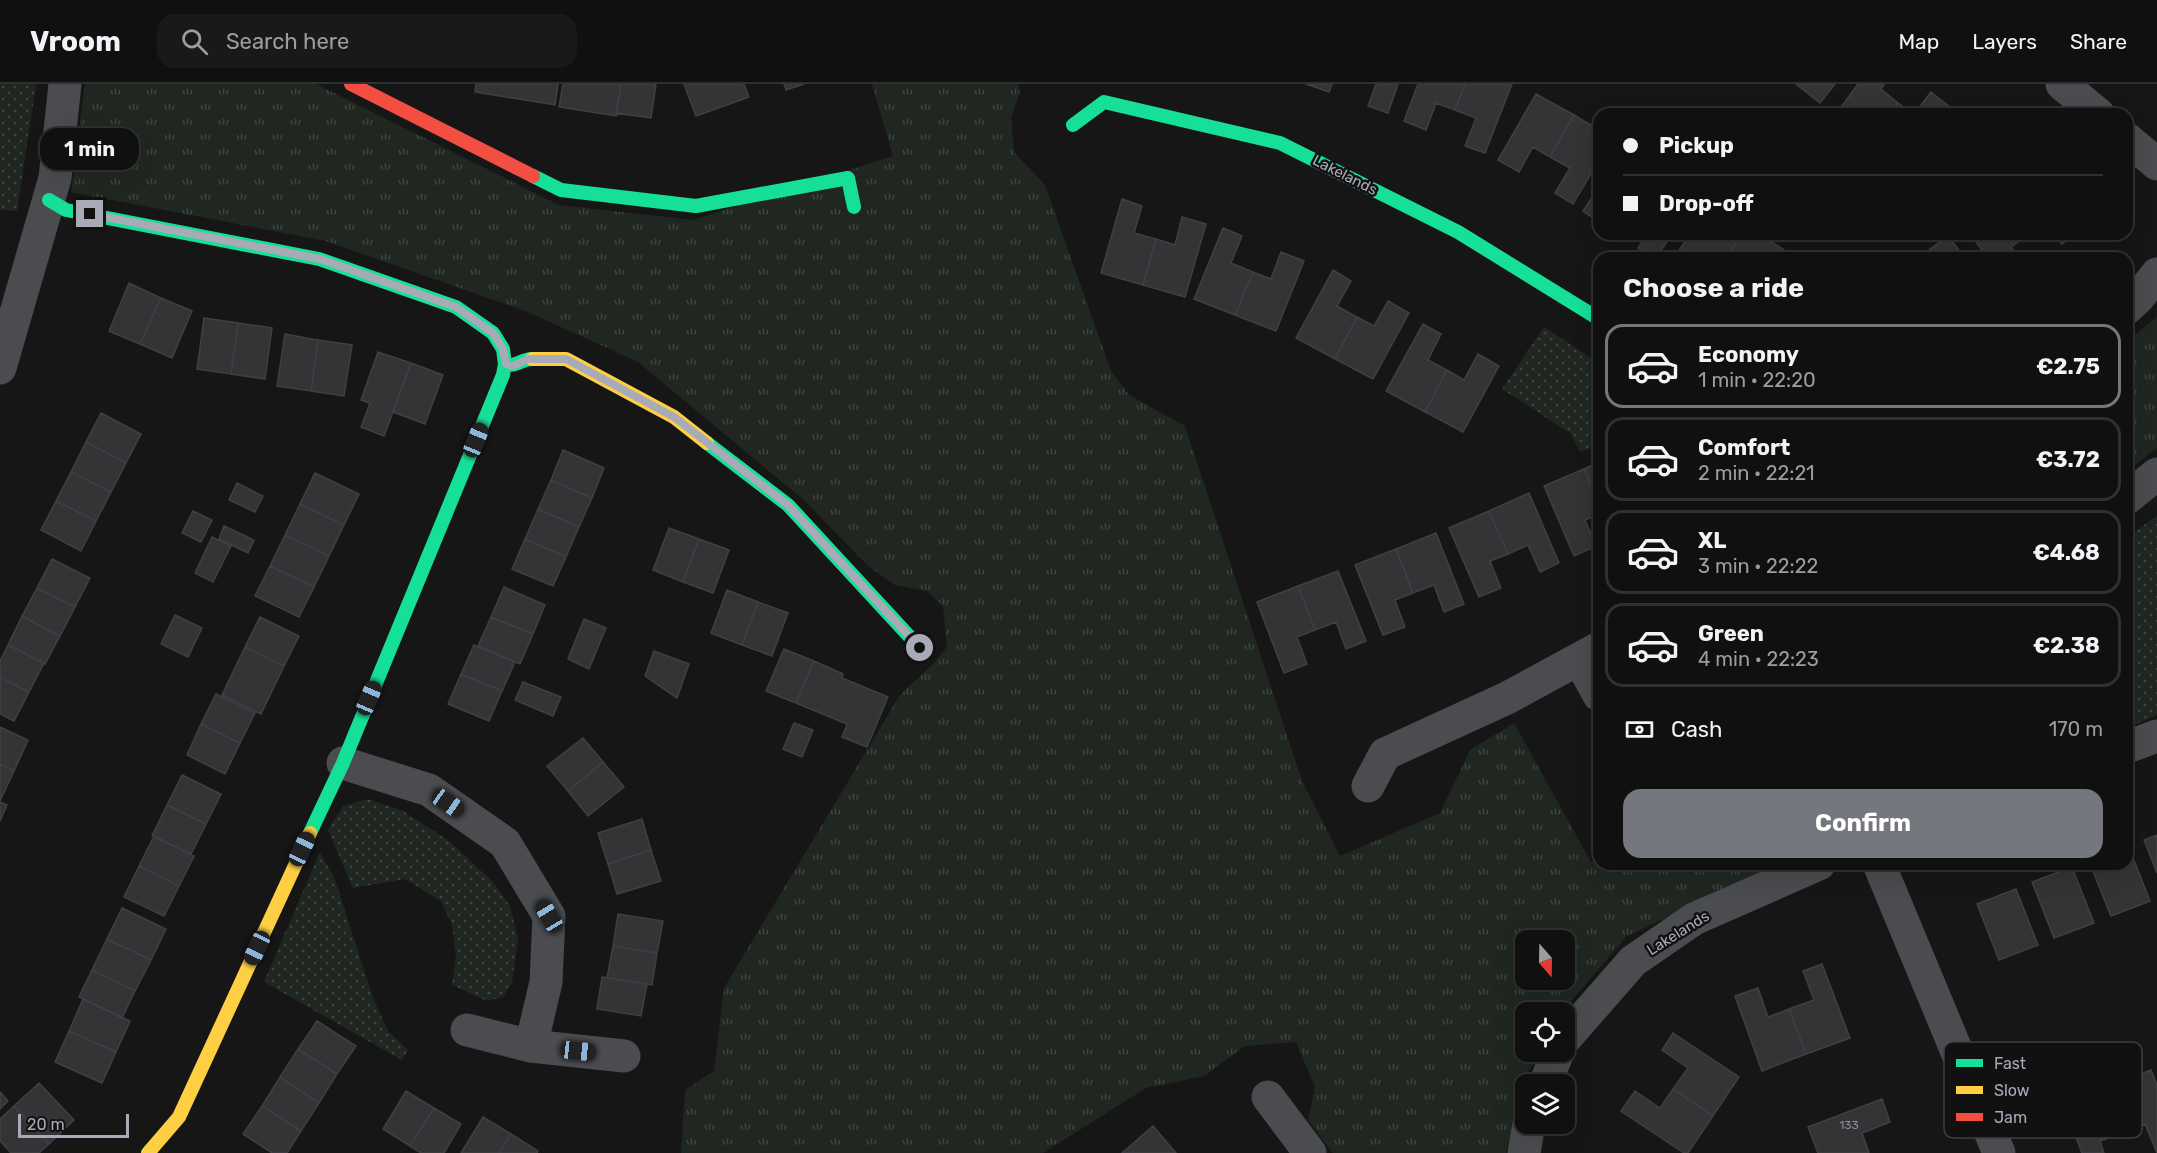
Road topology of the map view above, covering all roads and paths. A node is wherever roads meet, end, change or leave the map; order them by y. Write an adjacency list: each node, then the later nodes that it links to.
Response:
1 (65, 84): 8 (street)
2 (351, 84): 9 (street)
3 (2062, 84): 4 (street)
4 (2091, 108)
5 (1073, 124): 12 (street, Lakelands)
6 (2133, 144): 7 (street)
7 (2157, 164)
8 (50, 200): 13 (street); 14 (street)
9 (854, 207)
10 (2157, 274): 11 (street)
11 (2133, 303)
12 (1593, 315)
13 (506, 364): 17 (street); 22 (street)
14 (0, 368)
15 (2157, 474): 16 (street)
16 (2133, 493)
17 (920, 648)
18 (1589, 653): 19 (street); 23 (street)
19 (1593, 670)
20 (2157, 736): 21 (street)
21 (2133, 745)
22 (343, 763): 29 (street); 34 (street)
23 (1368, 786)
24 (1805, 870): 26 (street, Lakelands)
25 (1881, 870): 28 (street)
26 (1575, 1028)
27 (467, 1030): 29 (street)
28 (1953, 1042)
29 (531, 1046): 30 (street)
30 (624, 1056)
31 (1268, 1097): 35 (street)
32 (1527, 1134): 36 (street)
33 (1993, 1138): 37 (street)
34 (148, 1153)
35 (1310, 1153)
36 (1524, 1153)
37 (1999, 1153)

